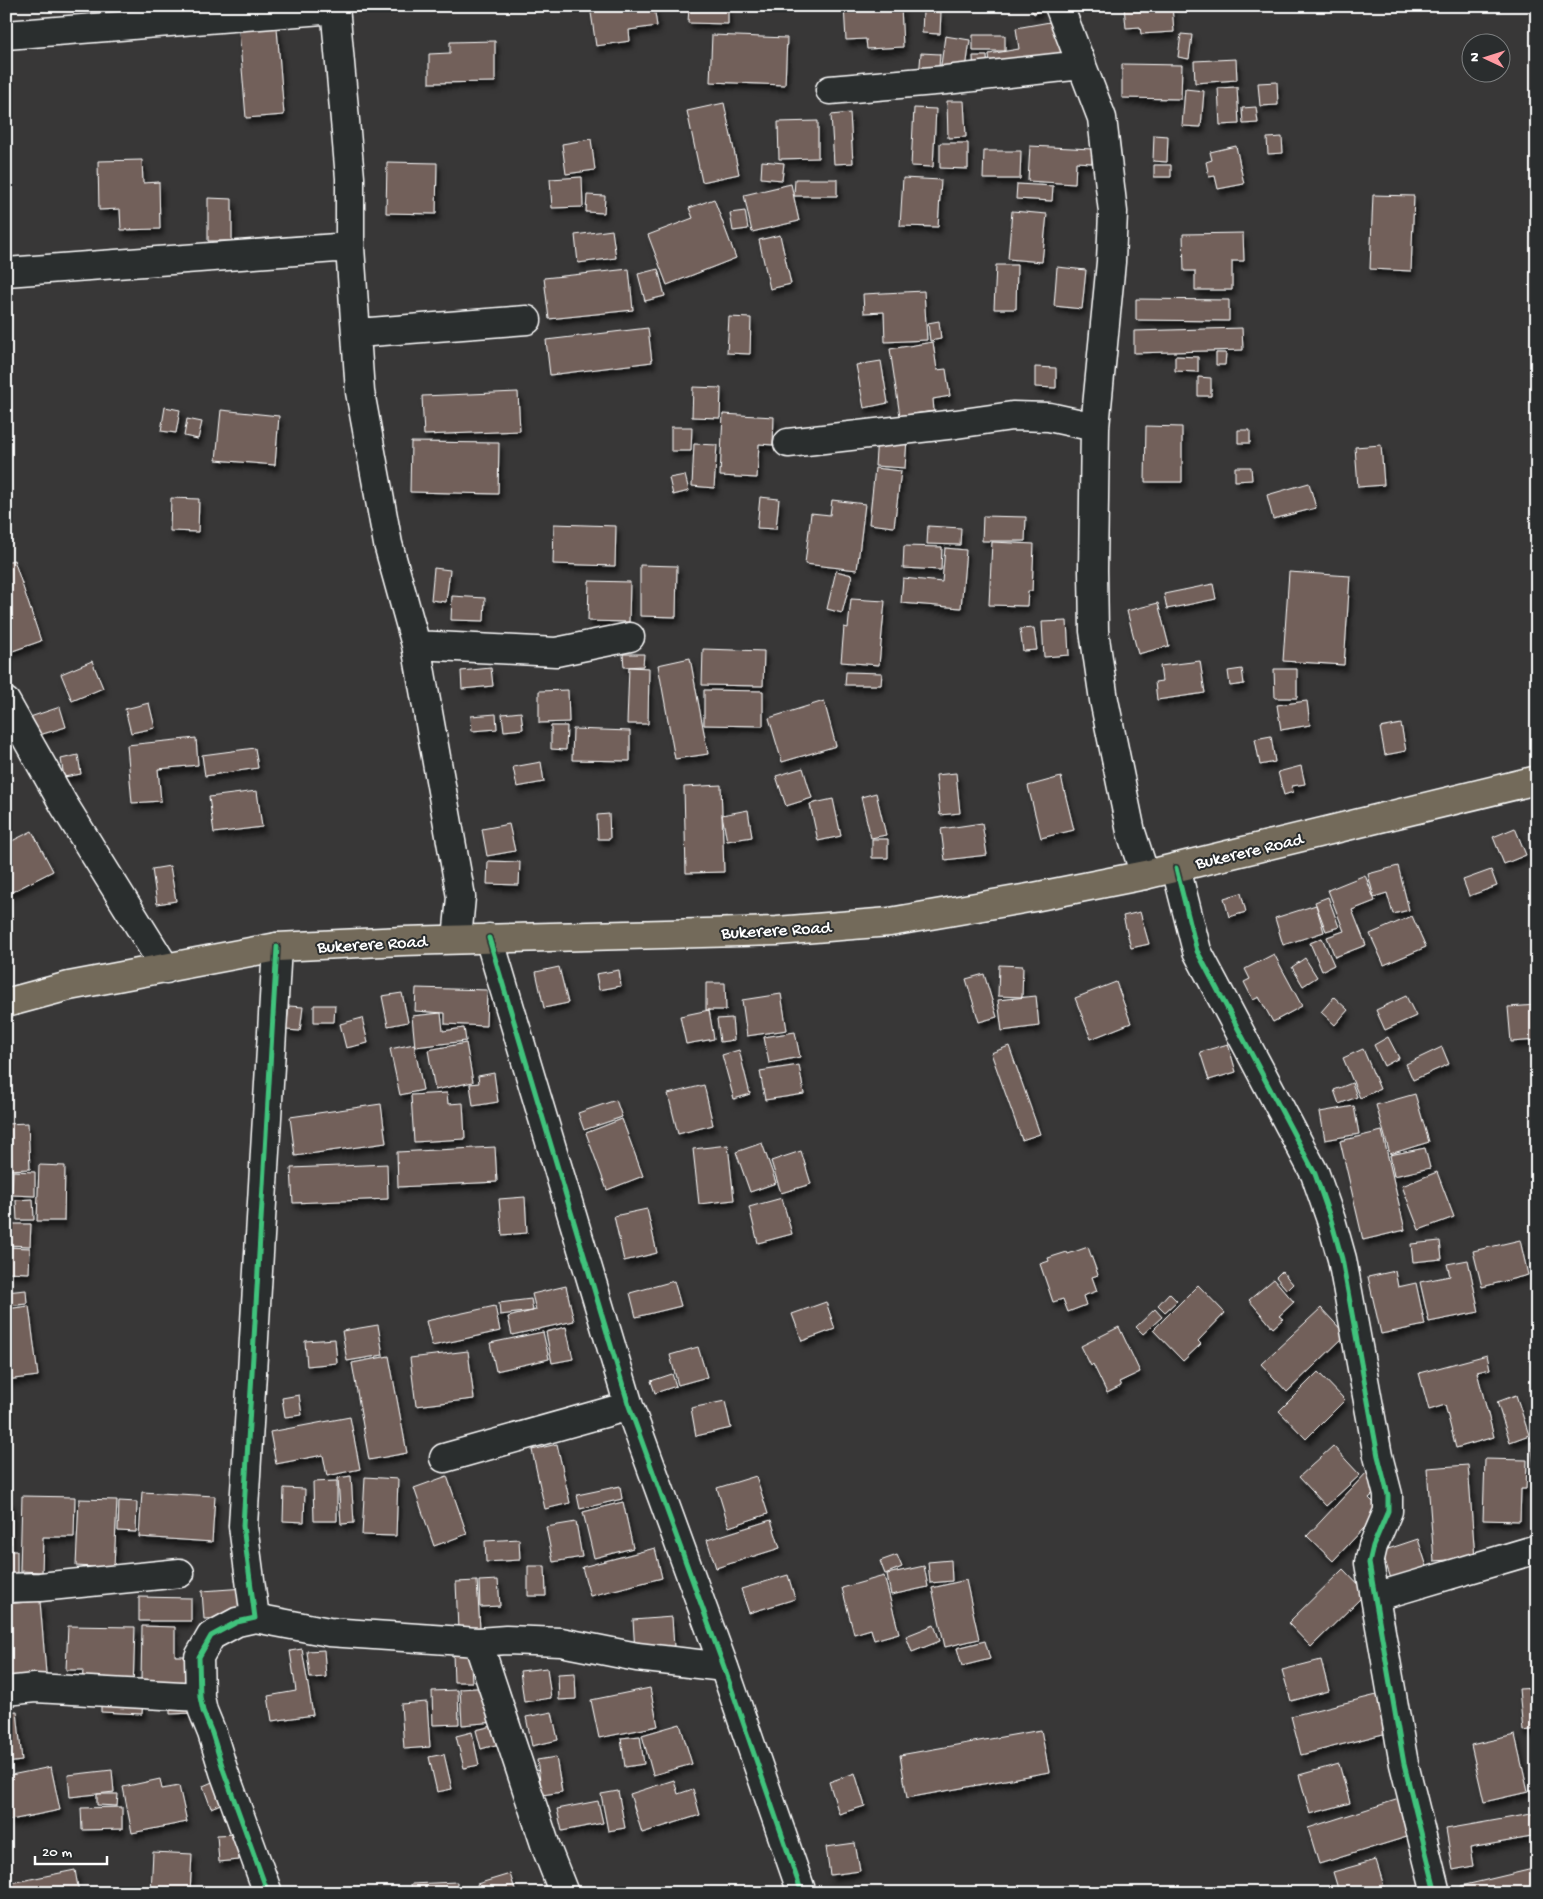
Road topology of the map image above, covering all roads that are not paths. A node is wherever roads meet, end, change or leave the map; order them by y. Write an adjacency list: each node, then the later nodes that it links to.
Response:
1 (1059, 6): 4 (street)
2 (335, 8): 3 (street); 6 (street)
3 (6, 35)
4 (1082, 65): 5 (street); 10 (street)
5 (830, 90)
6 (350, 247): 7 (street); 9 (street)
7 (6, 272)
8 (528, 320): 9 (street)
9 (357, 333): 13 (street)
10 (1095, 427): 11 (street); 17 (street)
11 (788, 443)
12 (630, 637): 13 (street)
13 (416, 645): 19 (street)
14 (6, 702): 21 (street)
15 (1537, 780): 16 (main road, Bukerere Road)
16 (1176, 868): 17 (main road, Bukerere Road); 28 (street)
17 (1145, 875): 18 (main road, Bukerere Road)
18 (489, 938): 19 (main road, Bukerere Road); 23 (street)
19 (457, 939): 20 (main road, Bukerere Road)
20 (277, 947): 21 (main road, Bukerere Road); 29 (street)
21 (166, 969): 22 (main road, Bukerere Road)
22 (6, 1003)
23 (629, 1406): 24 (street); 31 (street)
24 (444, 1458)
25 (1537, 1549): 28 (street)
26 (180, 1573): 27 (street)
27 (6, 1588)
28 (1375, 1597): 37 (street)
29 (254, 1618): 30 (street); 33 (street)
30 (478, 1642): 31 (street); 35 (street)
31 (724, 1667): 36 (street)
32 (6, 1690): 33 (street)
33 (200, 1696): 34 (street)
34 (268, 1893)
35 (564, 1893)
36 (802, 1893)
37 (1436, 1893)

